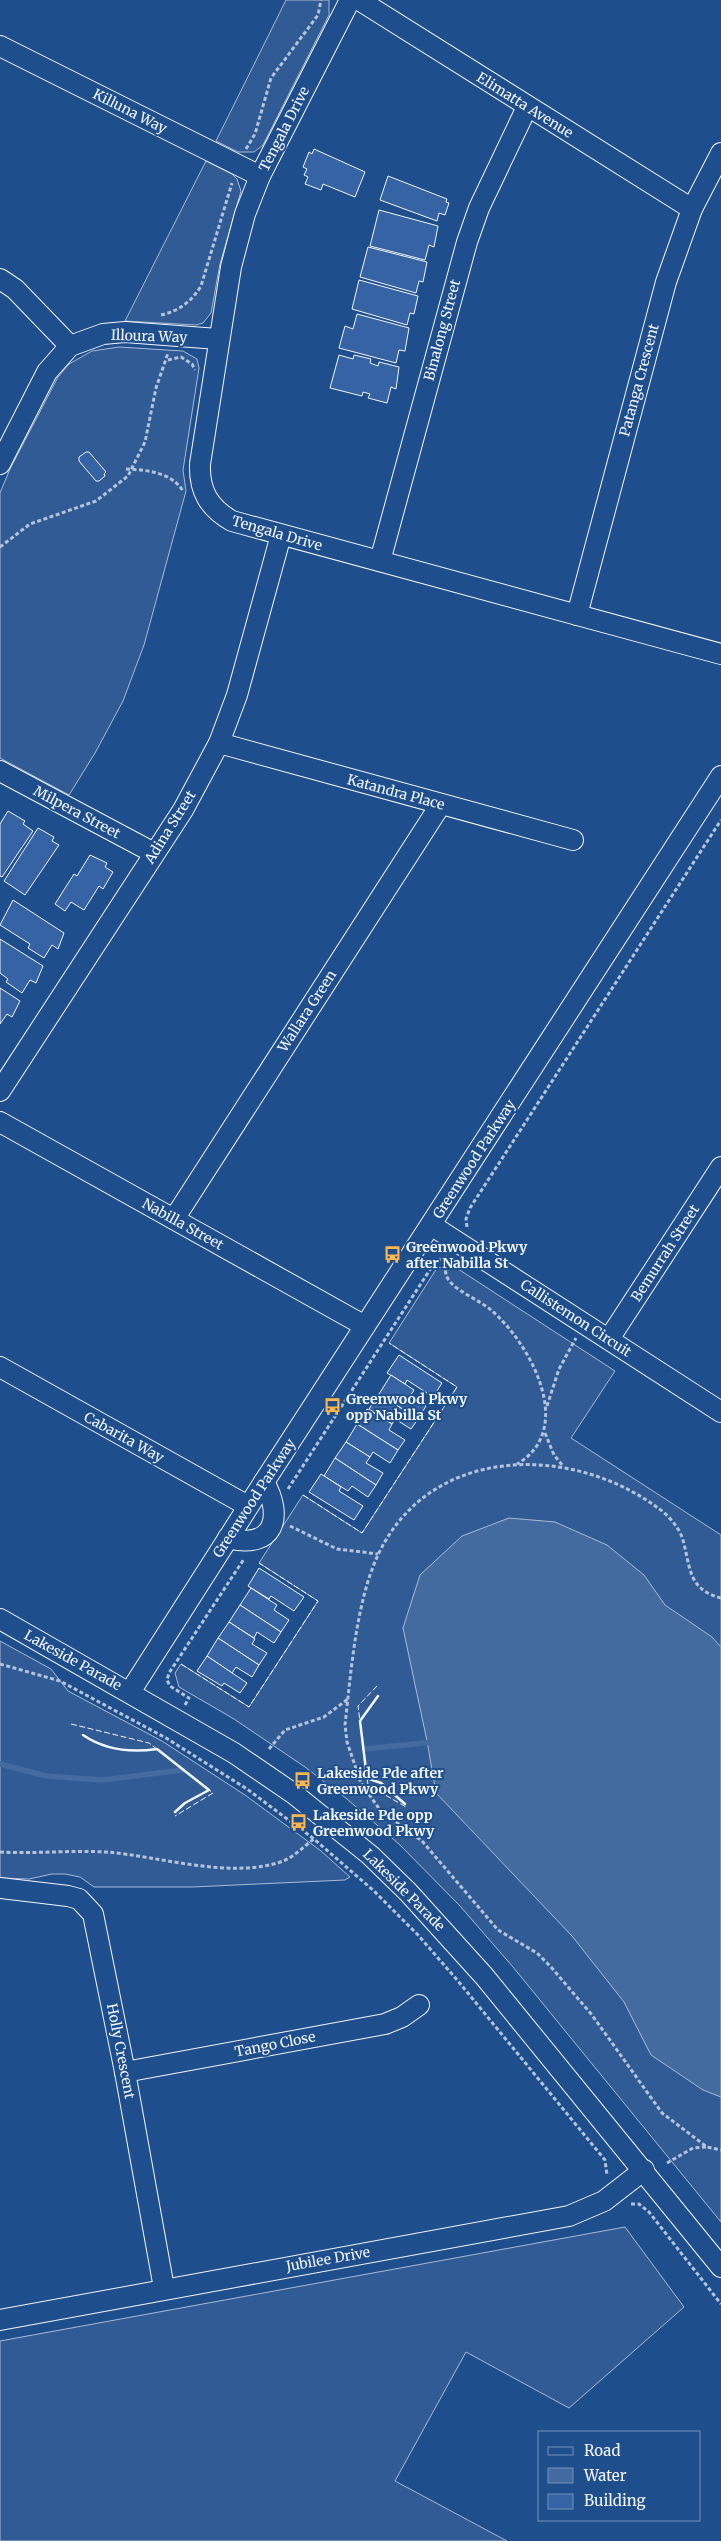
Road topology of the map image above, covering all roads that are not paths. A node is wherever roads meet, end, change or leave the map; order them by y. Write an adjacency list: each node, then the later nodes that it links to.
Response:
1 (350, 0): 6 (street, Tengala Drive)
2 (359, 0): 4 (street, Elimatta Avenue)
3 (0, 46): 6 (street, Killuna Way)
4 (527, 107): 7 (street, Elimatta Avenue); 13 (street, Binalong Street)
5 (721, 153): 7 (street, Patanga Crescent)
6 (260, 176): 9 (street, Tengala Drive)
7 (692, 209): 14 (street, Patanga Crescent)
8 (0, 279): 10 (street)
9 (218, 339): 10 (street, Illoura Way); 12 (street, Tengala Drive)
10 (70, 346): 11 (street, Illoura Way)
11 (0, 464)
12 (281, 535): 13 (street, Tengala Drive); 16 (street, Adina Street)
13 (380, 561): 14 (street, Tengala Drive)
14 (577, 615): 15 (street, Tengala Drive)
15 (721, 654)
16 (219, 743): 19 (street, Katandra Place); 21 (street, Adina Street)
17 (0, 771): 21 (street, Milpera Street)
18 (721, 776): 26 (street, Greenwood Parkway)
19 (441, 804): 20 (street, Katandra Place); 25 (street, Wallara Green)
20 (573, 840)
21 (154, 853): 22 (street, Adina Street)
22 (0, 1091)
23 (0, 1122): 25 (street, Nabilla Street)
24 (721, 1167): 28 (street, Bemurrah Street)
25 (174, 1219): 27 (street, Nabilla Street)
26 (431, 1225): 27 (street, Greenwood Parkway); 28 (street, Callistemon Circuit)
27 (366, 1326): 31 (street, Greenwood Parkway)
28 (609, 1339): 30 (street, Callistemon Circuit)
29 (0, 1367): 32 (street, Cabarita Way)
30 (721, 1412)
31 (264, 1482): 32 (street, Greenwood Parkway); 33 (street)
32 (248, 1506): 33 (street, Greenwood Parkway)
33 (228, 1538): 35 (street, Greenwood Parkway)
34 (0, 1619): 35 (street, Lakeside Parade)
35 (130, 1692): 39 (street, Lakeside Parade)
36 (0, 1888): 38 (street, Holly Crescent)
37 (419, 2004): 38 (street, Tango Close)
38 (125, 2072): 41 (street, Holly Crescent)
39 (644, 2170): 40 (street, Lakeside Parade); 41 (street, Jubilee Drive)
40 (721, 2267)
41 (164, 2288): 42 (street, Jubilee Drive)
42 (0, 2320)

